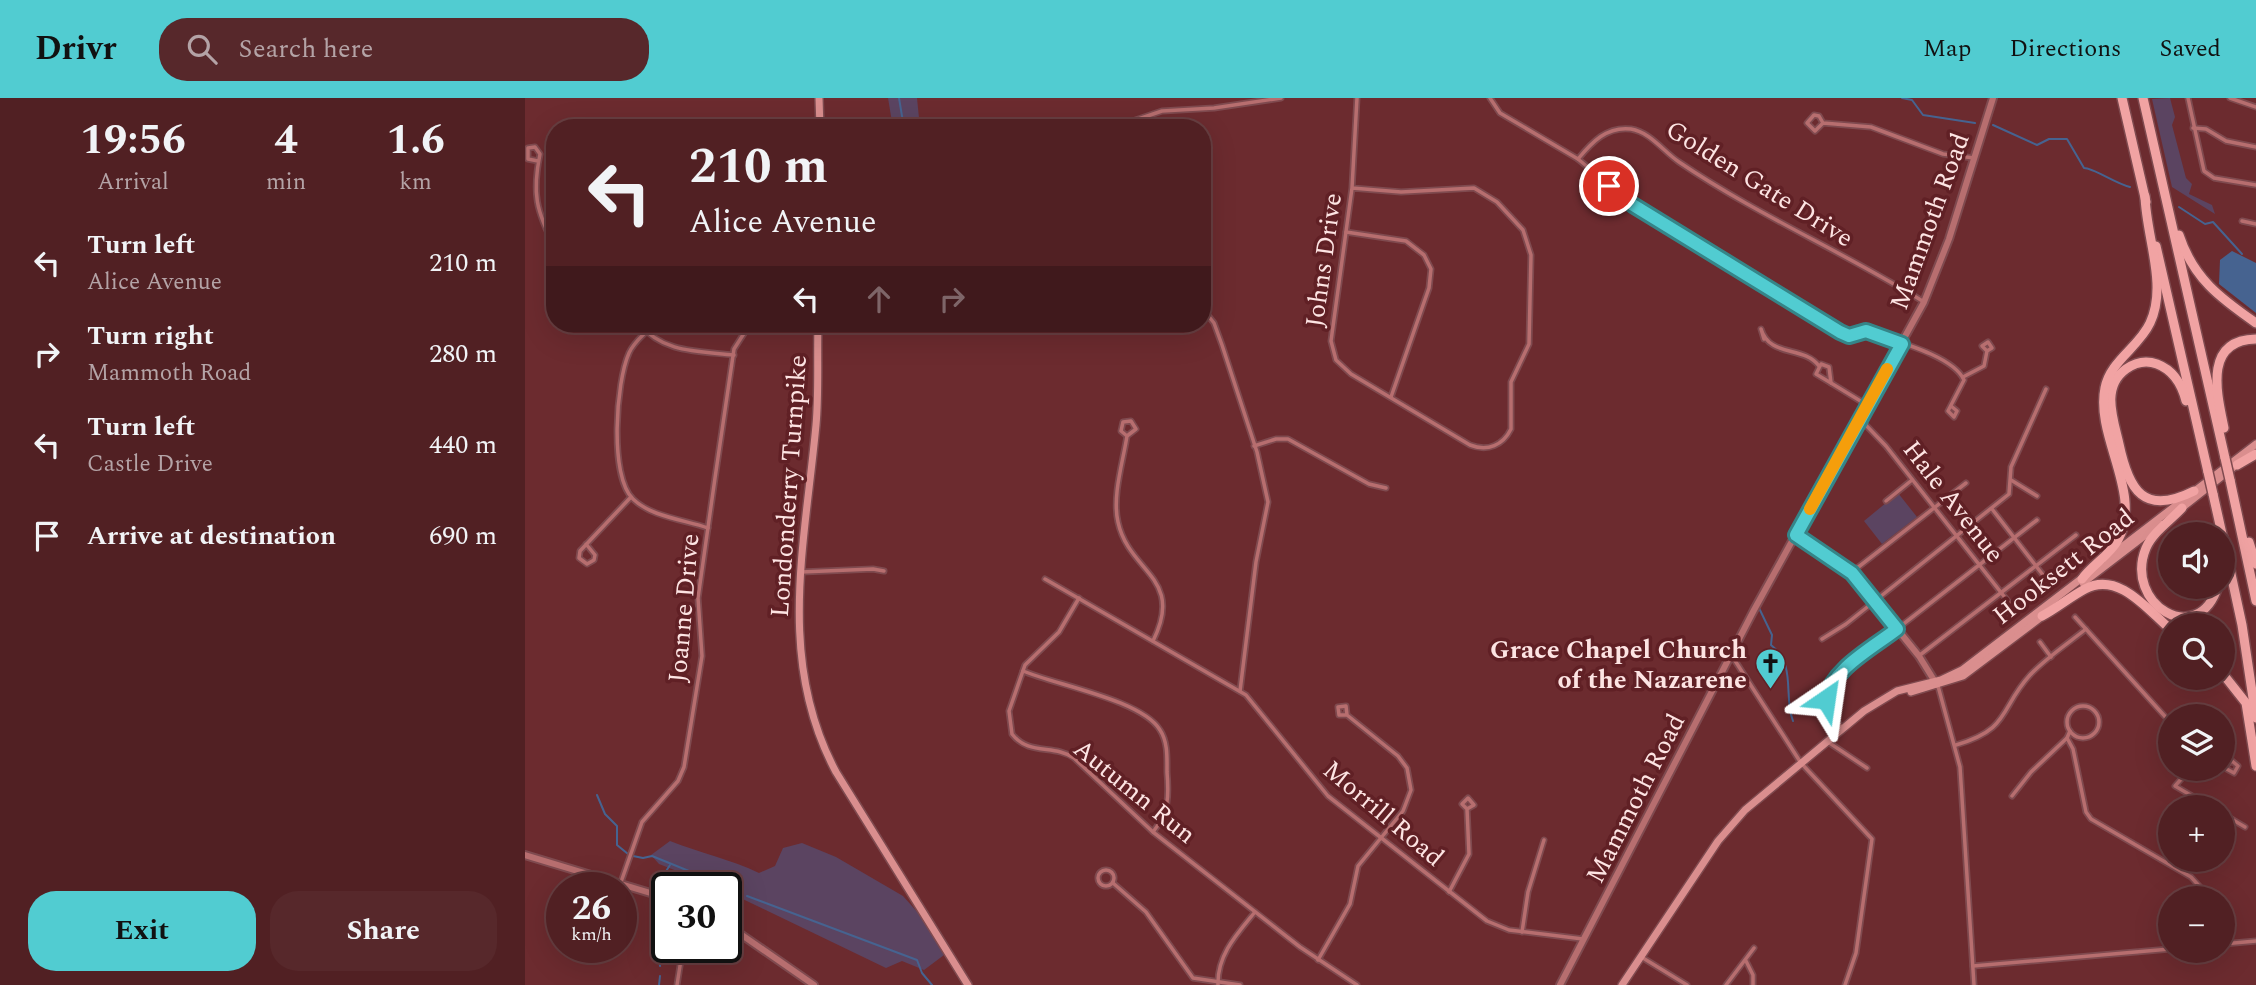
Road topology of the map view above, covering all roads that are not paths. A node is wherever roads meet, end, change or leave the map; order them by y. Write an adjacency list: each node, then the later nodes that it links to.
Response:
1 (819, 98): 11 (main road)
2 (1281, 98): 12 (street)
3 (1357, 98): 21 (street, Johns Drive)
4 (1490, 98): 18 (street)
5 (1993, 98): 17 (main road, Mammoth Road)
6 (2122, 98): 22 (highway)
7 (2143, 98): 16 (highway)
8 (2188, 98): 14 (street)
9 (2230, 98): 10 (street)
10 (2256, 107)
11 (820, 119)
12 (1138, 119)
13 (1823, 123): 13 (street); 17 (street)
14 (2193, 128): 15 (street); 20 (street)
15 (2256, 147)
16 (2155, 151): 29 (highway); 52 (highway)
17 (1974, 158): 27 (main road, Mammoth Road)
18 (1578, 159): 27 (street, Golden Gate Drive); 36 (street)
19 (538, 161): 19 (street); 25 (street)
20 (2256, 185)
21 (1352, 188): 26 (street, Johns Drive); 43 (street, Johns Drive)
22 (2145, 197): 51 (highway); 86 (highway)
23 (2242, 221): 24 (street)
24 (2256, 223)
25 (546, 226)
26 (1346, 232): 43 (street, Johns Drive); 43 (street)
27 (1924, 302): 36 (main road, Mammoth Road)
28 (1211, 319): 49 (street)
29 (2256, 323)
30 (645, 333): 62 (street)
31 (648, 333): 38 (street)
32 (742, 333): 38 (street, Joanne Drive)
33 (818, 333): 82 (main road, Londonderry Turnpike)
34 (1764, 339): 39 (street)
35 (2256, 339): 52 (highway)
36 (1902, 344): 40 (street); 44 (main road, Mammoth Road)
37 (1987, 351): 40 (street)
38 (734, 355): 71 (street, Joanne Drive)
39 (1819, 366): 41 (street); 41 (street)
40 (1963, 377): 45 (street)
41 (1831, 383): 44 (street)
42 (2046, 389): 55 (street)
43 (1391, 397)
44 (1867, 405): 46 (main road, Mammoth Road)
45 (1951, 406)
46 (1860, 419): 54 (street, Hale Avenue); 73 (main road, Mammoth Road)
47 (1126, 436): 47 (street); 100 (street)
48 (2256, 444): 59 (main road, Hooksett Road)
49 (1254, 446): 58 (street); 108 (street)
50 (2256, 452): 53 (highway)
51 (2205, 458): 59 (highway); 60 (highway, bridge)
52 (2225, 458): 56 (highway, bridge)
53 (2237, 465): 65 (main road, Hooksett Road)
54 (1912, 480): 63 (street); 64 (street, Hale Avenue)
55 (2011, 480): 61 (street); 66 (street)
56 (2230, 480): 79 (highway); 92 (highway)
57 (1966, 483): 64 (street)
58 (1387, 488)
59 (2194, 491): 86 (main road, Hooksett Road)
60 (2213, 494): 69 (highway); 70 (highway)
61 (2037, 496)
62 (631, 497): 71 (street); 77 (street)
63 (1886, 501)
64 (1934, 507): 75 (street, Hale Avenue); 83 (street)
65 (2182, 508): 68 (highway); 94 (main road, Hooksett Road)
66 (1992, 509): 75 (street); 76 (street)
67 (2037, 520): 76 (street)
68 (2167, 522)
69 (2215, 522)
70 (2219, 522)
71 (709, 528): 131 (street, Joanne Drive)
72 (2158, 531): 90 (highway)
73 (1796, 535): 83 (main road); 102 (main road, Mammoth Road)
74 (2076, 535): 80 (street)
75 (1957, 536): 78 (street, Hale Avenue); 91 (street)
76 (2013, 537): 78 (street); 80 (street)
77 (586, 544): 77 (street)
78 (1979, 564): 87 (street, Hale Avenue); 97 (street)
79 (2256, 564)
80 (2035, 566): 84 (street); 87 (street)
81 (884, 571): 82 (street)
82 (799, 573): 151 (main road, Londonderry Turnpike)
83 (1852, 573): 91 (main road)
84 (2043, 575)
85 (1045, 579): 89 (street, Morrill Road)
86 (2082, 579): 106 (main road, Hooksett Road)
87 (2001, 592): 93 (street, Hale Avenue); 103 (street)
88 (2235, 594): 111 (highway)
89 (1079, 598): 100 (street, Morrill Road); 105 (street, Autumn Run)
90 (2211, 599)
91 (1874, 600): 97 (main road); 99 (street)
92 (2256, 601)
93 (2014, 610)
94 (2042, 616): 96 (highway); 106 (main road, Hooksett Road)
95 (2075, 617): 98 (street)
96 (2158, 619)
97 (1897, 629): 103 (main road); 112 (street)
98 (2086, 629): 104 (street); 109 (street)
99 (1822, 639)
100 (1153, 640): 108 (street, Morrill Road)
101 (2040, 642): 104 (street)
102 (1731, 654): 117 (street); 138 (main road, Mammoth Road)
103 (1919, 656): 106 (main road)
104 (2051, 657): 116 (street)
105 (1023, 671): 126 (street, Autumn Run); 126 (street)
106 (1937, 684): 112 (main road, Hooksett Road); 116 (street)
107 (2235, 686): 118 (highway)
108 (1240, 691): 127 (street, Morrill Road)
109 (2158, 709)
110 (1347, 715): 127 (street)
111 (2256, 718)
112 (1842, 728): 115 (main road, Hooksett Road)
113 (2070, 731): 113 (street); 114 (street)
114 (2067, 738): 122 (street); 133 (street)
115 (1827, 741): 117 (main road, Hooksett Road); 119 (street)
116 (1956, 745): 147 (street)
117 (1801, 763): 143 (main road, Hooksett Road); 159 (street)
118 (2256, 766)
119 (1867, 768)
120 (2179, 781): 121 (street)
121 (2190, 795)
122 (2012, 796)
123 (1467, 809): 134 (street)
124 (2235, 821): 125 (street)
125 (2245, 827)
126 (1153, 832): 135 (street, Autumn Run)
127 (1380, 837): 134 (street, Morrill Road); 144 (street)
128 (1544, 840): 136 (street)
129 (525, 855): 130 (main road)
130 (585, 872)
131 (624, 872)
132 (1113, 883): 132 (street); 148 (street)
133 (2199, 886)
134 (1448, 892): 136 (street, Morrill Road)
135 (1255, 912): 144 (street, Autumn Run); 148 (street)
136 (1522, 932): 138 (street, Morrill Road)
137 (742, 935): 150 (main road)
138 (1583, 939): 154 (main road, Mammoth Road)
139 (2256, 942): 140 (street)
140 (2235, 943)
141 (1754, 948): 145 (street)
142 (2158, 950): 147 (street)
143 (1643, 958): 155 (main road, Hooksett Road); 156 (street)
144 (1318, 960): 153 (street, Autumn Run)
145 (1746, 961): 157 (street); 158 (street)
146 (680, 963): 149 (street)
147 (1973, 966): 160 (street)
148 (1218, 984): 152 (street)
149 (677, 985)
150 (814, 985)
151 (968, 985)
152 (1240, 985)
153 (1357, 985)
154 (1560, 985)
155 (1622, 985)
156 (1687, 985)
157 (1726, 985)
158 (1753, 985)
159 (1845, 985)
160 (1974, 985)

